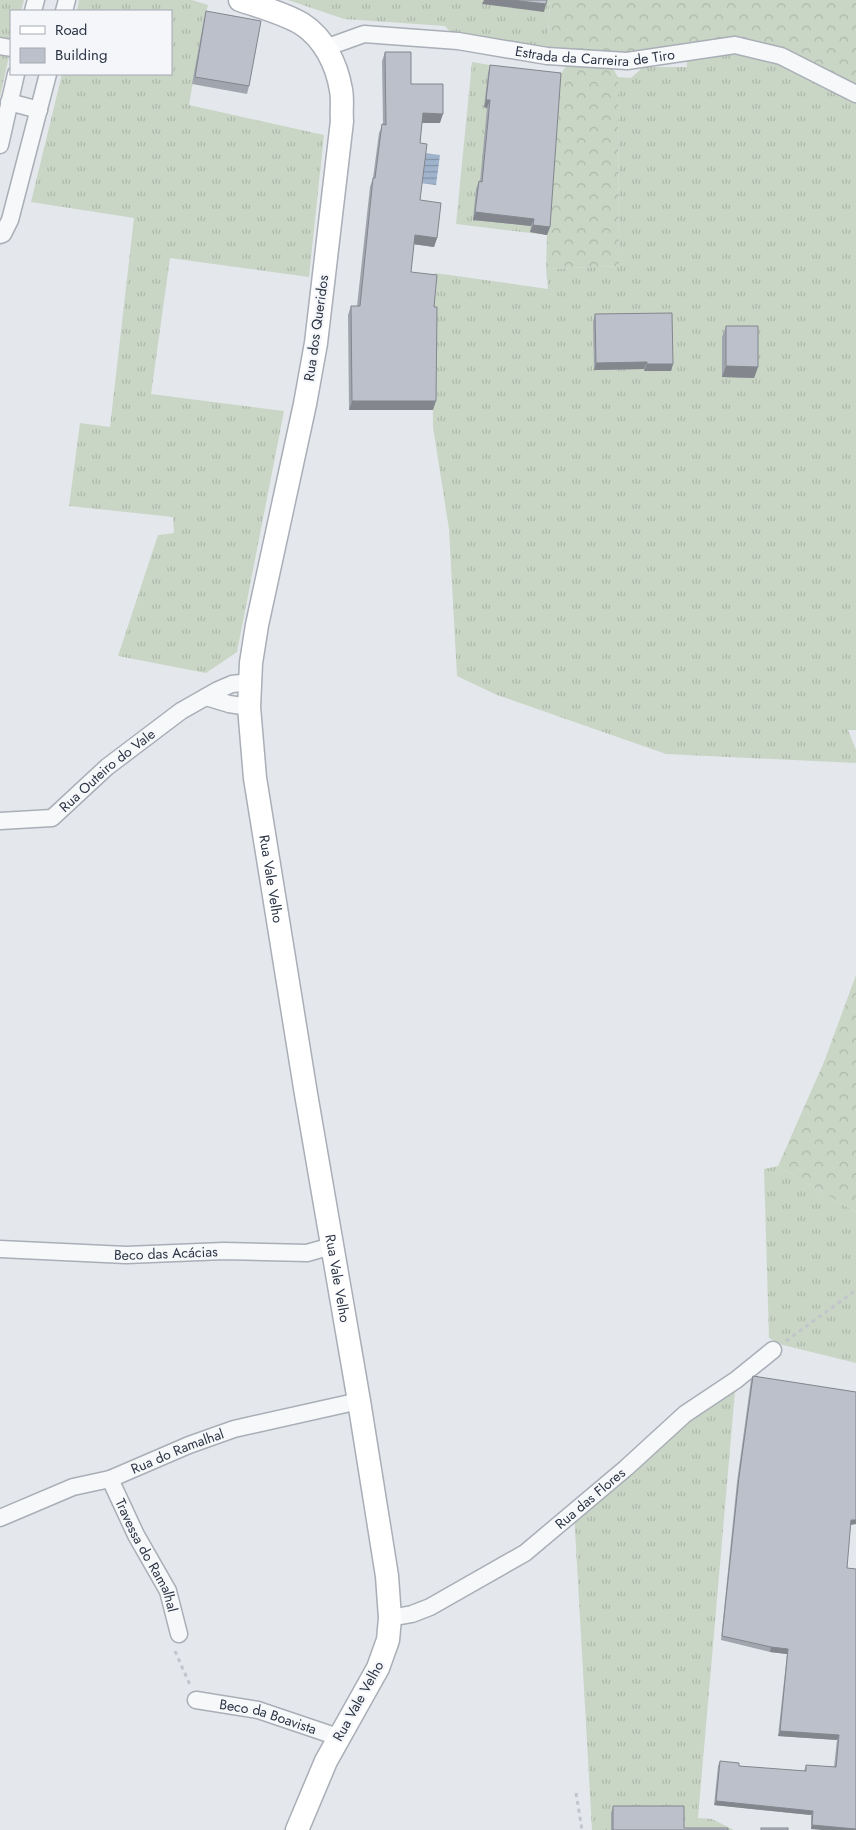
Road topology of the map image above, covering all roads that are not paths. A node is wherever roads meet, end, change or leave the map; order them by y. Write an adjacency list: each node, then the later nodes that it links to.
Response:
1 (240, 0): 2 (street, Rua dos Queridos)
2 (325, 48): 5 (street, Estrada da Carreira de Tiro); 10 (street, Rua dos Queridos)
3 (16, 75): 6 (street)
4 (48, 75): 7 (street)
5 (856, 94)
6 (9, 102): 7 (street); 8 (street)
7 (39, 110): 9 (street)
8 (0, 145)
9 (0, 235)
10 (249, 682): 11 (street, Rua Outeiro do Vale); 12 (street, Rua dos Queridos)
11 (206, 697): 12 (street); 13 (street, Rua Outeiro do Vale)
12 (249, 707): 14 (street, Rua Vale Velho)
13 (0, 821)
14 (332, 1246): 15 (street, Beco das Acácias); 17 (street, Rua Vale Velho)
15 (0, 1248)
16 (773, 1350): 20 (street, Rua das Flores)
17 (359, 1401): 18 (street, Rua do Ramalhal); 20 (street, Rua Vale Velho)
18 (110, 1479): 19 (street, Rua do Ramalhal); 21 (street, Travessa do Ramalhal)
19 (0, 1518)
20 (390, 1618): 23 (street, Rua Vale Velho)
21 (179, 1634)
22 (196, 1700): 23 (street, Beco da Boavista)
23 (338, 1737): 24 (street, Rua Vale Velho)
24 (298, 1830)

